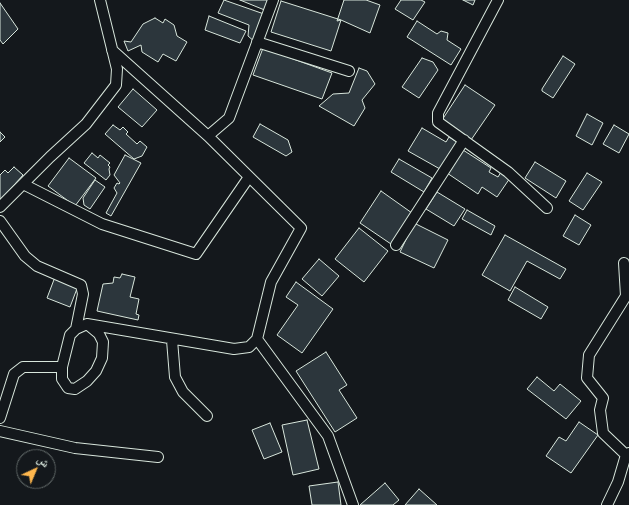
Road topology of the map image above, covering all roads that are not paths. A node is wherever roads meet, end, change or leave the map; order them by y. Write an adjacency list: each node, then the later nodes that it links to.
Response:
1 (100, 0): 5 (street)
2 (273, 0): 4 (street)
3 (498, 0): 8 (street)
4 (258, 42): 6 (street); 7 (street)
5 (112, 50): 7 (street); 10 (street)
6 (349, 71)
7 (208, 136): 9 (street)
8 (464, 140): 12 (street); 14 (street)
9 (249, 177): 10 (street); 18 (street)
10 (23, 184): 11 (street)
11 (0, 207)
12 (547, 208)
13 (0, 221): 17 (street)
14 (396, 245)
15 (624, 263): 24 (street)
16 (87, 324): 17 (street); 19 (street); 20 (street)
17 (76, 329): 20 (street)
18 (257, 339): 19 (street); 26 (street)
19 (172, 340): 21 (street)
20 (62, 367): 22 (street)
21 (207, 416)
22 (0, 418)
23 (0, 431): 25 (street)
24 (628, 454): 27 (street)
25 (158, 457)
26 (353, 505)
27 (607, 505)

